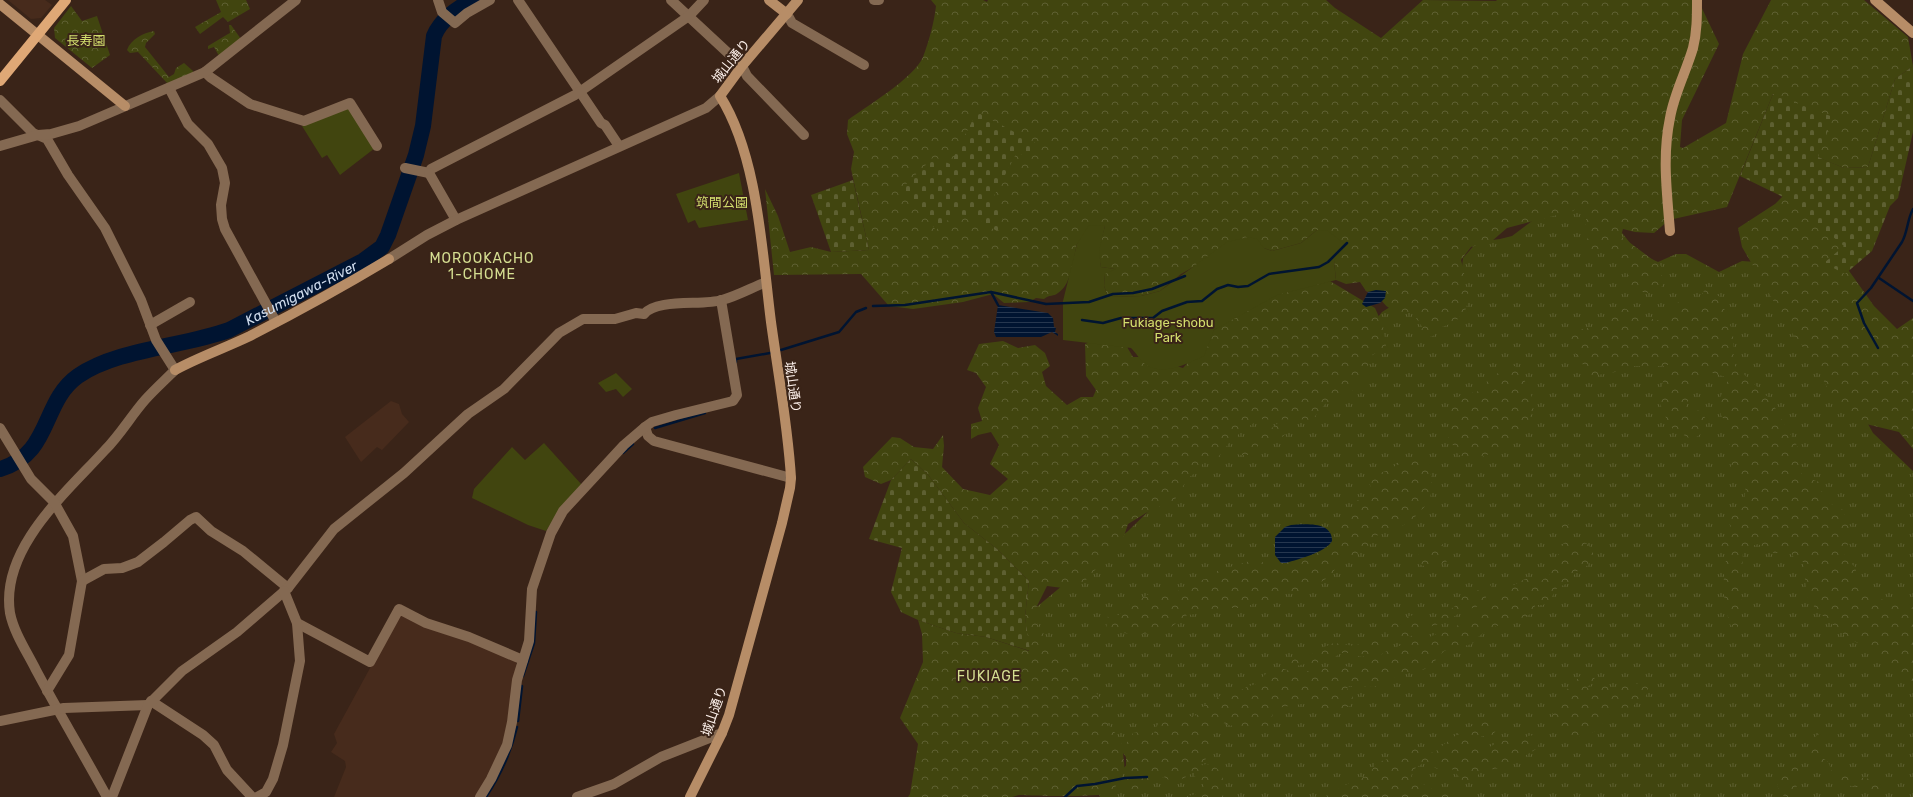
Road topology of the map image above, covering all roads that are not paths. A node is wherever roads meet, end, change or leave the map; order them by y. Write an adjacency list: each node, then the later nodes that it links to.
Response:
1 (66, 0): 18 (main road)
2 (296, 0): 21 (street)
3 (438, 0): 4 (street)
4 (490, 0)
5 (518, 0): 24 (street)
6 (671, 0): 16 (street)
7 (704, 0): 16 (street)
8 (770, 0): 15 (street)
9 (798, 0): 15 (street, 城山通り)
10 (874, 0): 11 (street)
11 (879, 0)
12 (1697, 0): 36 (street)
13 (1876, 0): 17 (street)
14 (0, 4): 18 (street)
15 (787, 14): 19 (street); 20 (street, 城山通り)
16 (689, 16): 20 (street); 24 (street)
17 (1913, 32)
18 (38, 35): 22 (main road); 27 (street)
19 (864, 65)
20 (742, 66): 25 (street, 城山通り); 29 (street)
21 (205, 72): 23 (street); 31 (street)
22 (0, 81)
23 (169, 88): 27 (street); 40 (street)
24 (580, 92): 32 (street); 34 (street)
25 (720, 96): 32 (street); 37 (street, 城山通り)
26 (0, 100): 28 (street)
27 (125, 106): 28 (street)
28 (38, 134): 30 (street); 41 (street)
29 (804, 135)
30 (0, 146)
31 (377, 146)
32 (619, 146): 35 (street)
33 (405, 168): 34 (street)
34 (429, 173): 35 (street)
35 (456, 220): 40 (street)
36 (1670, 231)
37 (766, 282): 38 (street); 45 (street, 城山通り)
38 (722, 300): 43 (street); 48 (street)
39 (190, 302): 41 (street)
40 (274, 318): 42 (street)
41 (150, 325): 42 (street)
42 (175, 370): 46 (street)
43 (645, 427): 45 (street); 50 (street)
44 (0, 428): 46 (street)
45 (791, 478): 55 (street, 城山通り)
46 (54, 502): 47 (street); 51 (street)
47 (82, 581): 48 (street); 51 (street)
48 (286, 589): 49 (street); 52 (street)
49 (297, 623): 50 (street); 59 (street)
50 (524, 660): 60 (street)
51 (47, 691): 53 (street)
52 (150, 703): 53 (street); 57 (street); 58 (street)
53 (58, 709): 54 (street); 56 (street)
54 (0, 721)
55 (722, 733): 61 (street); 62 (street, 城山通り)
56 (107, 797)
57 (112, 797)
58 (252, 797)
59 (257, 797)
60 (480, 797)
61 (577, 797)
62 (690, 797)

